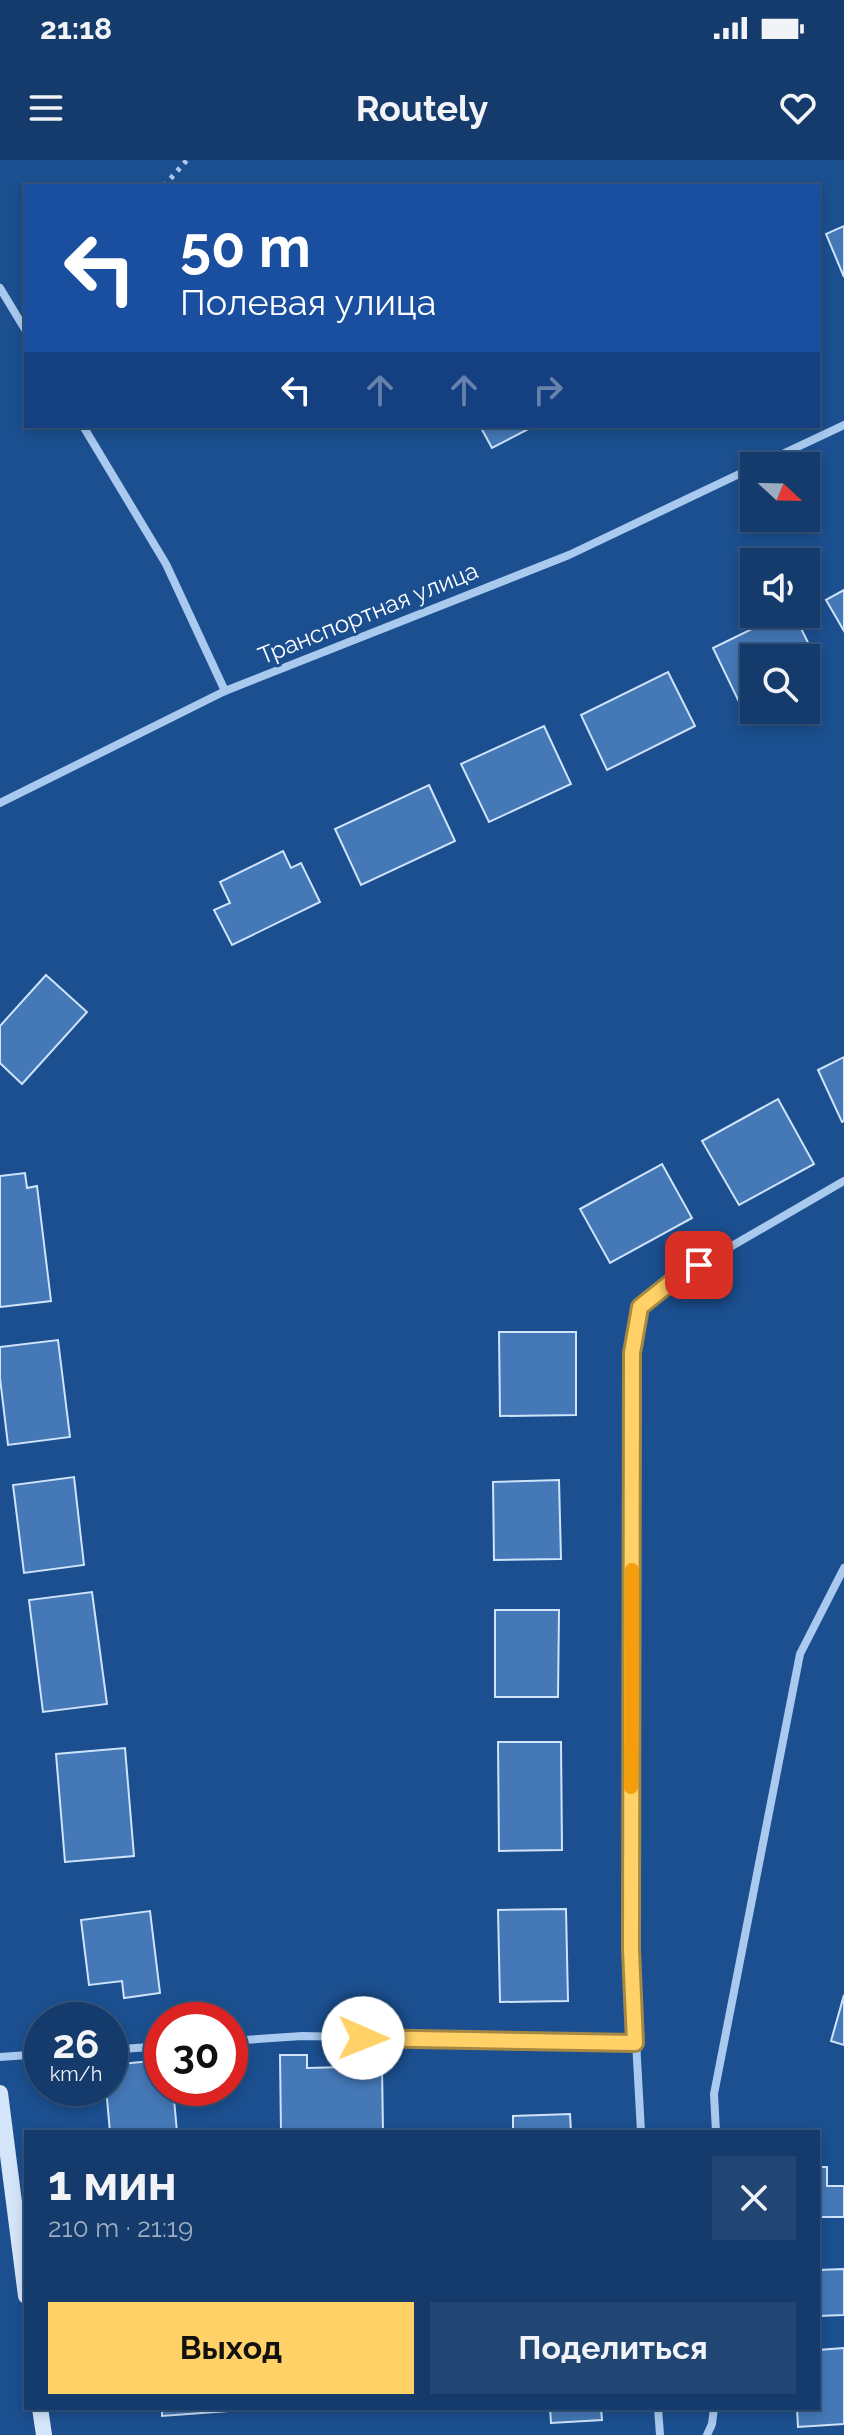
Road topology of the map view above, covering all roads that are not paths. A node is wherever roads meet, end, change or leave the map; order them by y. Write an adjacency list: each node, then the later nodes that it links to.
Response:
1 (0, 288): 2 (street)
2 (24, 328)
3 (844, 425): 5 (street, Транспортная улица)
4 (84, 428): 7 (street)
5 (787, 452)
6 (740, 475): 7 (street, Транспортная улица)
7 (225, 691): 8 (street, Транспортная улица)
8 (0, 803)
9 (844, 1181): 12 (street)
10 (844, 1568): 17 (street)
11 (248, 2040): 12 (street)
12 (635, 2043): 16 (street)
13 (24, 2055): 14 (street)
14 (0, 2057)
15 (0, 2093): 18 (street)
16 (641, 2130)
17 (716, 2130)
18 (24, 2280)
19 (40, 2410): 22 (street)
20 (658, 2410): 23 (street)
21 (714, 2410): 24 (street)
22 (44, 2435)
23 (660, 2435)
24 (707, 2435)

